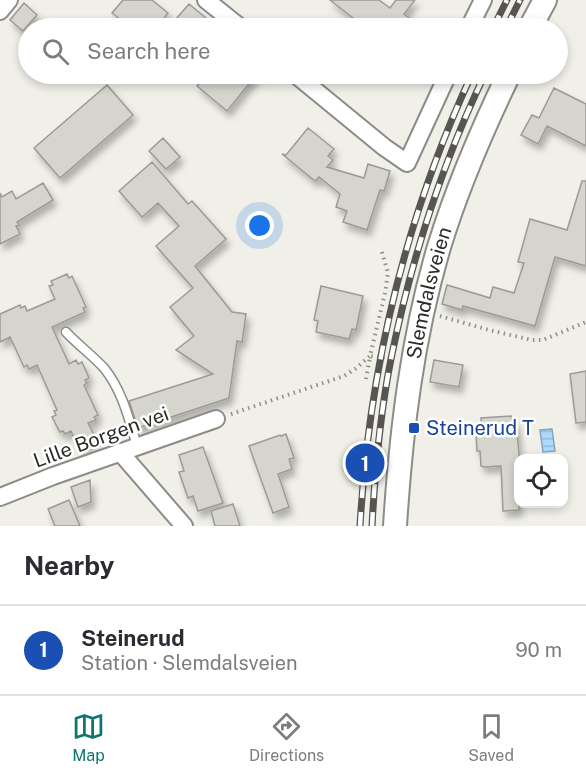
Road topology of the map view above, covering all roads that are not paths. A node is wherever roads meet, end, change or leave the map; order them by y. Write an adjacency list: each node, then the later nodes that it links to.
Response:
1 (9, 0): 5 (street)
2 (206, 0): 6 (street)
3 (483, 0): 7 (street)
4 (545, 0): 8 (main road)
5 (0, 12)
6 (228, 18)
7 (474, 18)
8 (535, 18)
9 (307, 84): 10 (street)
10 (443, 84)
11 (504, 84): 18 (main road, Slemdalsveien)
12 (66, 332): 14 (lane)
13 (216, 419): 14 (street, Lille Borgen vei)
14 (137, 446): 15 (street, Lille Borgen vei)
15 (120, 452): 16 (street, Lille Borgen vei); 17 (street)
16 (0, 497)
17 (184, 526)
18 (394, 526)

